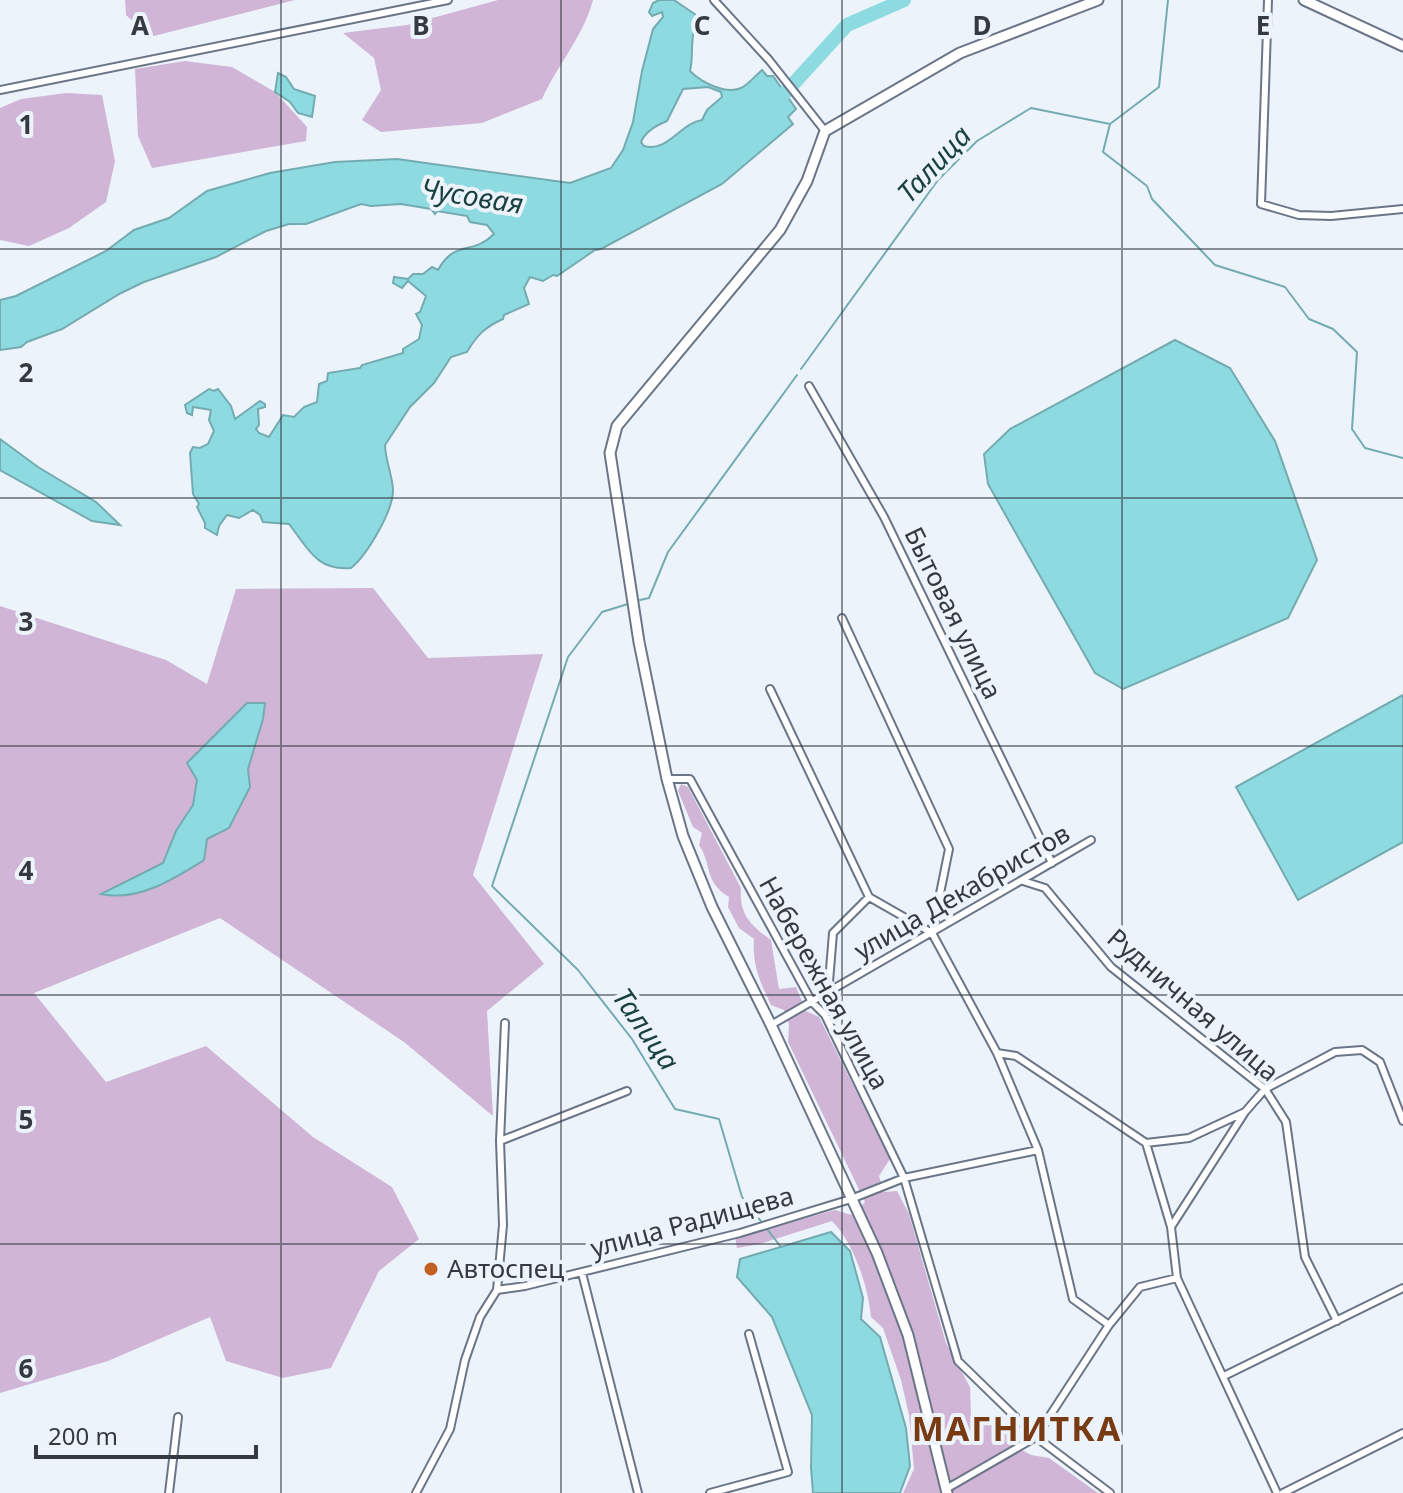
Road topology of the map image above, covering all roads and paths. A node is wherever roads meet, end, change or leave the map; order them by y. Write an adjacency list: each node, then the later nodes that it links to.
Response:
1 (448, 0): 7 (street)
2 (714, 0): 8 (street)
3 (1098, 0): 8 (street)
4 (1268, 0): 9 (street)
5 (1304, 0): 6 (street)
6 (1403, 46)
7 (0, 90)
8 (825, 131): 13 (street)
9 (1403, 209)
10 (809, 386): 15 (street, Бытовая улица)
11 (842, 618): 18 (street)
12 (770, 689): 17 (street)
13 (667, 779): 20 (street, Набережная улица); 22 (street)
14 (1091, 840): 15 (street, улица Декабристов)
15 (1052, 863): 16 (street, улица Декабристов)
16 (1023, 881): 18 (street, улица Декабристов); 24 (street, Рудничная улица)
17 (869, 897): 18 (street); 19 (street)
18 (932, 933): 19 (street, улица Декабристов); 23 (street)
19 (828, 994): 20 (street, улица Декабристов)
20 (812, 1002): 22 (street, улица Декабристов); 31 (street, Набережная улица)
21 (505, 1023): 28 (street)
22 (771, 1025): 32 (street)
23 (997, 1053): 29 (street); 30 (street)
24 (1265, 1089): 26 (street); 27 (street); 38 (street, Рудничная улица)
25 (627, 1091): 28 (street)
26 (1245, 1112): 29 (street); 33 (street)
27 (1403, 1121)
28 (500, 1141): 37 (street)
29 (1146, 1143): 33 (street)
30 (1038, 1150): 31 (street, улица Радищева); 39 (street)
31 (904, 1178): 32 (street, улица Радищева); 44 (street, Набережная улица)
32 (851, 1199): 34 (street, улица Радищева); 45 (street)
33 (1171, 1227): 35 (street)
34 (582, 1273): 37 (street, улица Радищева); 48 (street)
35 (1177, 1278): 39 (street); 41 (street)
36 (1403, 1288): 38 (street)
37 (497, 1290): 47 (street)
38 (1337, 1321): 41 (street)
39 (1109, 1325): 44 (street)
40 (749, 1334): 49 (street)
41 (1224, 1376): 51 (street)
42 (178, 1417): 46 (street)
43 (1403, 1433): 52 (street)
44 (1036, 1437): 45 (street); 50 (street, Набережная улица)
45 (946, 1491)
46 (169, 1493)
47 (416, 1493)
48 (638, 1493)
49 (710, 1493)
50 (1110, 1493)
51 (1277, 1493)
52 (1283, 1493)

